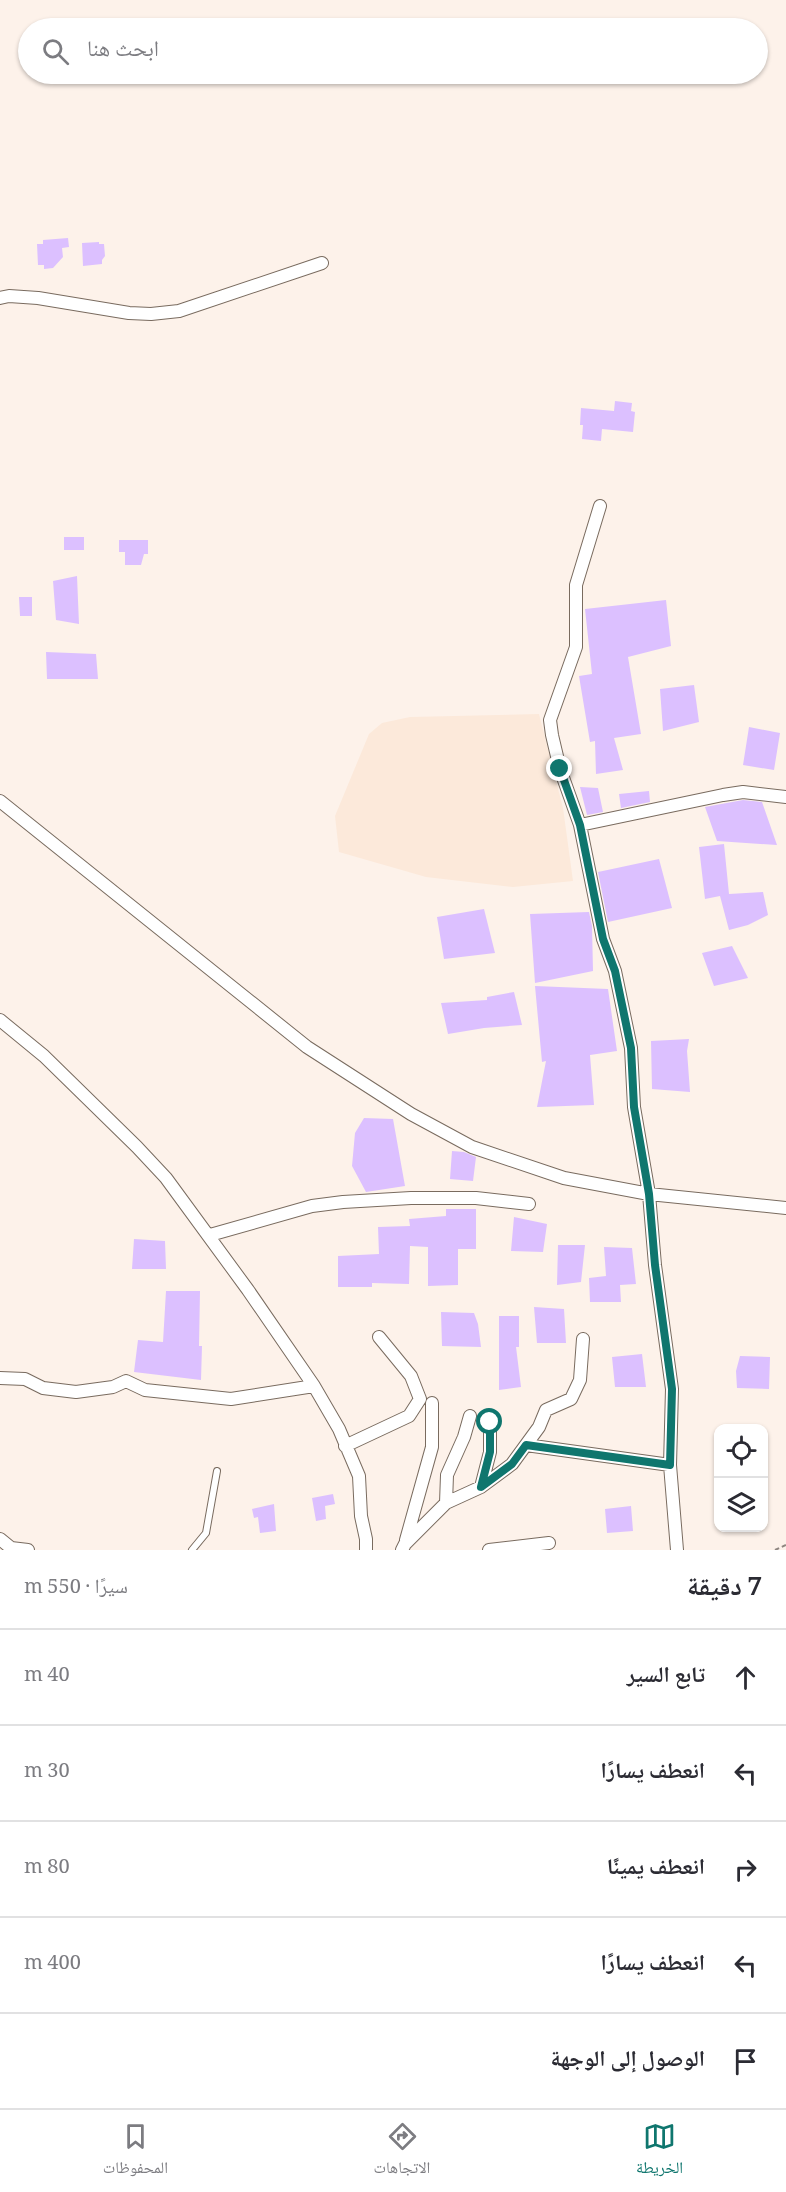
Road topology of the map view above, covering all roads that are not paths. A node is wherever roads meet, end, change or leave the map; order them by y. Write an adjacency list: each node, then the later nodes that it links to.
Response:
1 (322, 263): 2 (street)
2 (0, 298)
3 (600, 506): 6 (street)
4 (786, 797): 6 (street)
5 (0, 801): 8 (street)
6 (580, 825): 8 (street)
7 (0, 1020): 11 (street)
8 (649, 1194): 10 (street); 21 (street)
9 (529, 1204): 11 (street)
10 (786, 1208)
11 (210, 1235): 15 (street)
12 (379, 1337): 20 (street)
13 (584, 1339): 19 (street)
14 (0, 1378): 15 (street)
15 (314, 1386): 20 (street)
16 (432, 1403): 27 (street)
17 (470, 1416): 24 (street)
18 (490, 1422): 23 (street)
19 (526, 1445): 21 (street); 23 (street)
20 (345, 1446): 30 (street)
21 (670, 1465): 32 (street)
22 (216, 1471): 29 (lane)
23 (481, 1487): 24 (street)
24 (446, 1503): 27 (street)
25 (0, 1539): 28 (street)
26 (549, 1543): 31 (street)
27 (403, 1547)
28 (28, 1550)
29 (192, 1550)
30 (366, 1550)
31 (489, 1550)
32 (677, 1550)

